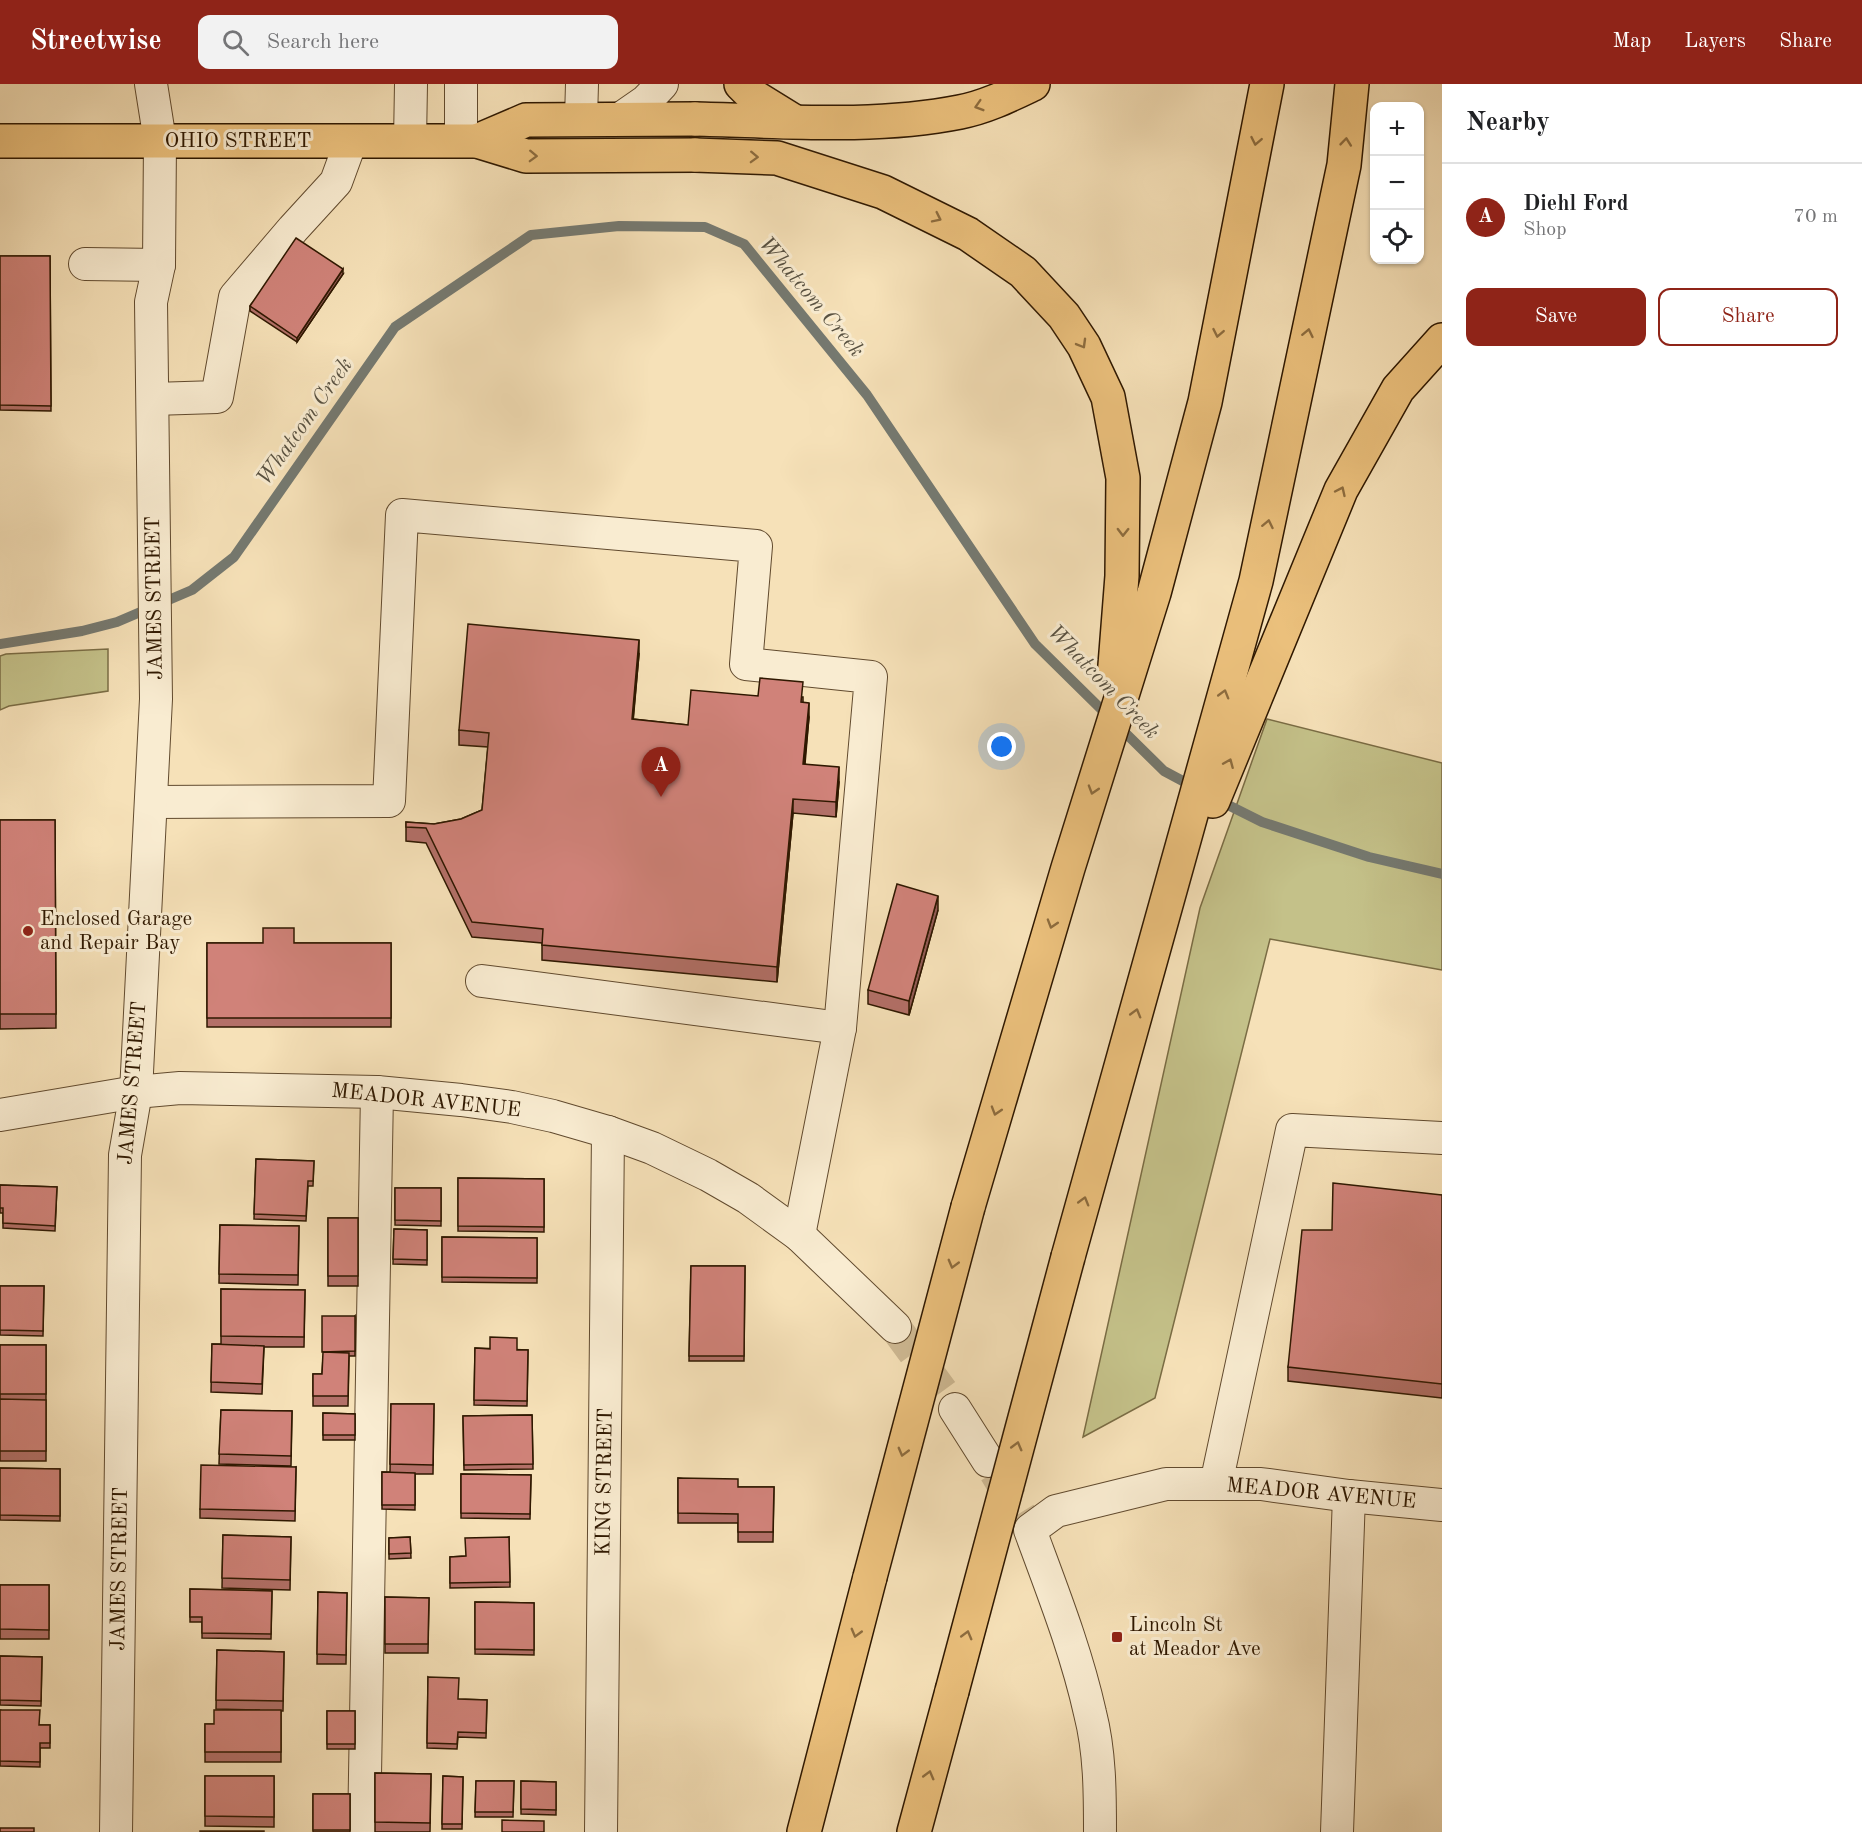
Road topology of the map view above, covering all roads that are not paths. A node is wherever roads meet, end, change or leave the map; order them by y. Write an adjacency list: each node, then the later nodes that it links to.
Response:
1 (151, 84): 14 (street, JAMES STREET)
2 (411, 84): 16 (street)
3 (461, 84): 17 (street)
4 (582, 84): 10 (street)
5 (662, 84): 11 (street)
6 (741, 84): 12 (main road)
7 (1033, 84): 12 (main road, OHIO STREET, one-way to 12)
8 (1267, 84): 22 (main road, one-way to 22)
9 (1352, 84): 24 (main road, one-way to 9)
10 (581, 119): 11 (main road, OHIO STREET); 17 (main road, OHIO STREET)
11 (620, 119): 12 (main road, OHIO STREET)
12 (794, 121)
13 (0, 141): 14 (main road, OHIO STREET)
14 (160, 141): 15 (main road, OHIO STREET); 19 (street, JAMES STREET)
15 (351, 141): 16 (main road, OHIO STREET); 21 (street)
16 (410, 141): 17 (main road, OHIO STREET)
17 (469, 141): 22 (main road, OHIO STREET, one-way to 22)
18 (85, 264): 19 (street)
19 (159, 265): 21 (street, JAMES STREET)
20 (1442, 340): 24 (main road, one-way to 20)
21 (153, 399): 23 (street, JAMES STREET)
22 (1110, 734): 42 (main road, one-way to 42, bridge)
23 (151, 802): 26 (street); 27 (street, JAMES STREET)
24 (1158, 933): 43 (main road, one-way to 24, bridge)
25 (482, 981): 26 (street)
26 (840, 1028): 32 (street)
27 (136, 1092): 28 (street, MEADOR AVENUE); 29 (street, MEADOR AVENUE); 39 (street, JAMES STREET)
28 (377, 1092): 30 (street, MEADOR AVENUE); 40 (street)
29 (0, 1114)
30 (608, 1132): 32 (street, MEADOR AVENUE); 41 (street, KING STREET)
31 (1442, 1138): 36 (street)
32 (799, 1234): 33 (street, MEADOR AVENUE)
33 (895, 1327)
34 (955, 1409): 35 (street)
35 (988, 1461)
36 (1216, 1484): 37 (street, MEADOR AVENUE); 44 (street, MEADOR AVENUE)
37 (1349, 1496): 38 (street, MEADOR AVENUE); 45 (street)
38 (1442, 1505)
39 (116, 1832)
40 (364, 1832)
41 (601, 1832)
42 (804, 1832)
43 (914, 1832)
44 (1100, 1832)
45 (1337, 1832)

